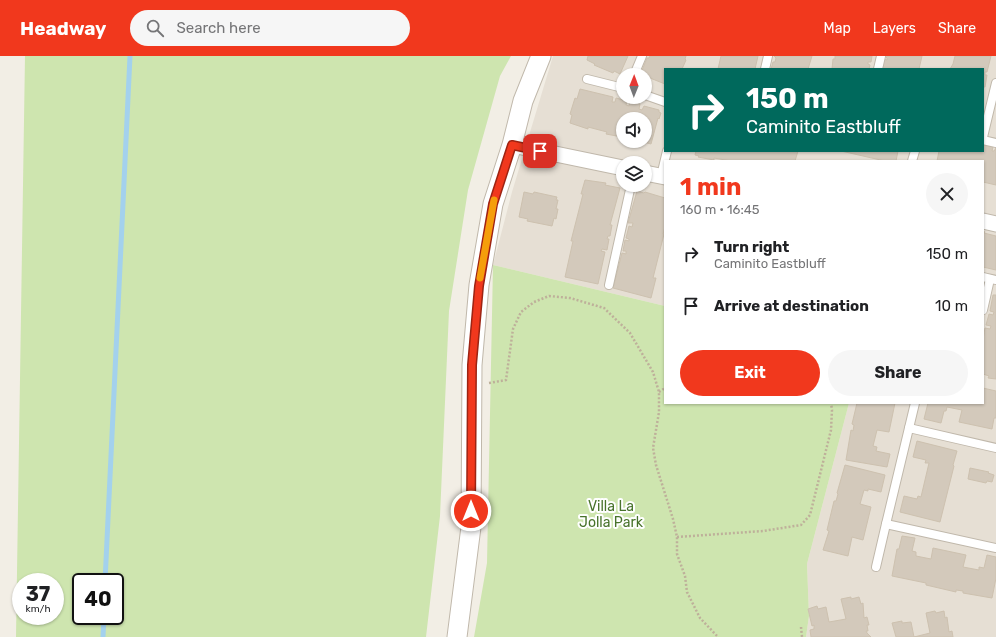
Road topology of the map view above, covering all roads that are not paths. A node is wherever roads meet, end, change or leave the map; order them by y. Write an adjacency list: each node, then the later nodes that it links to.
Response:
1 (542, 56): 16 (street)
2 (642, 56): 5 (lane)
3 (768, 56): 6 (lane)
4 (881, 56): 7 (lane)
5 (637, 68)
6 (765, 68)
7 (878, 68)
8 (587, 79): 10 (lane)
9 (996, 83): 13 (lane)
10 (616, 86)
11 (652, 97): 12 (lane)
12 (664, 102)
13 (984, 134)
14 (984, 138): 15 (lane)
15 (996, 143)
16 (512, 145): 17 (street); 32 (street)
17 (616, 167)
18 (652, 174): 19 (street)
19 (663, 176)
20 (629, 192): 24 (lane)
21 (984, 221): 22 (street)
22 (996, 224)
23 (990, 279): 25 (lane)
24 (609, 285)
25 (984, 306)
26 (915, 404): 27 (lane)
27 (909, 428): 28 (lane); 29 (lane)
28 (996, 448)
29 (886, 524): 30 (lane); 31 (lane)
30 (996, 548)
31 (876, 567)
32 (457, 637)

